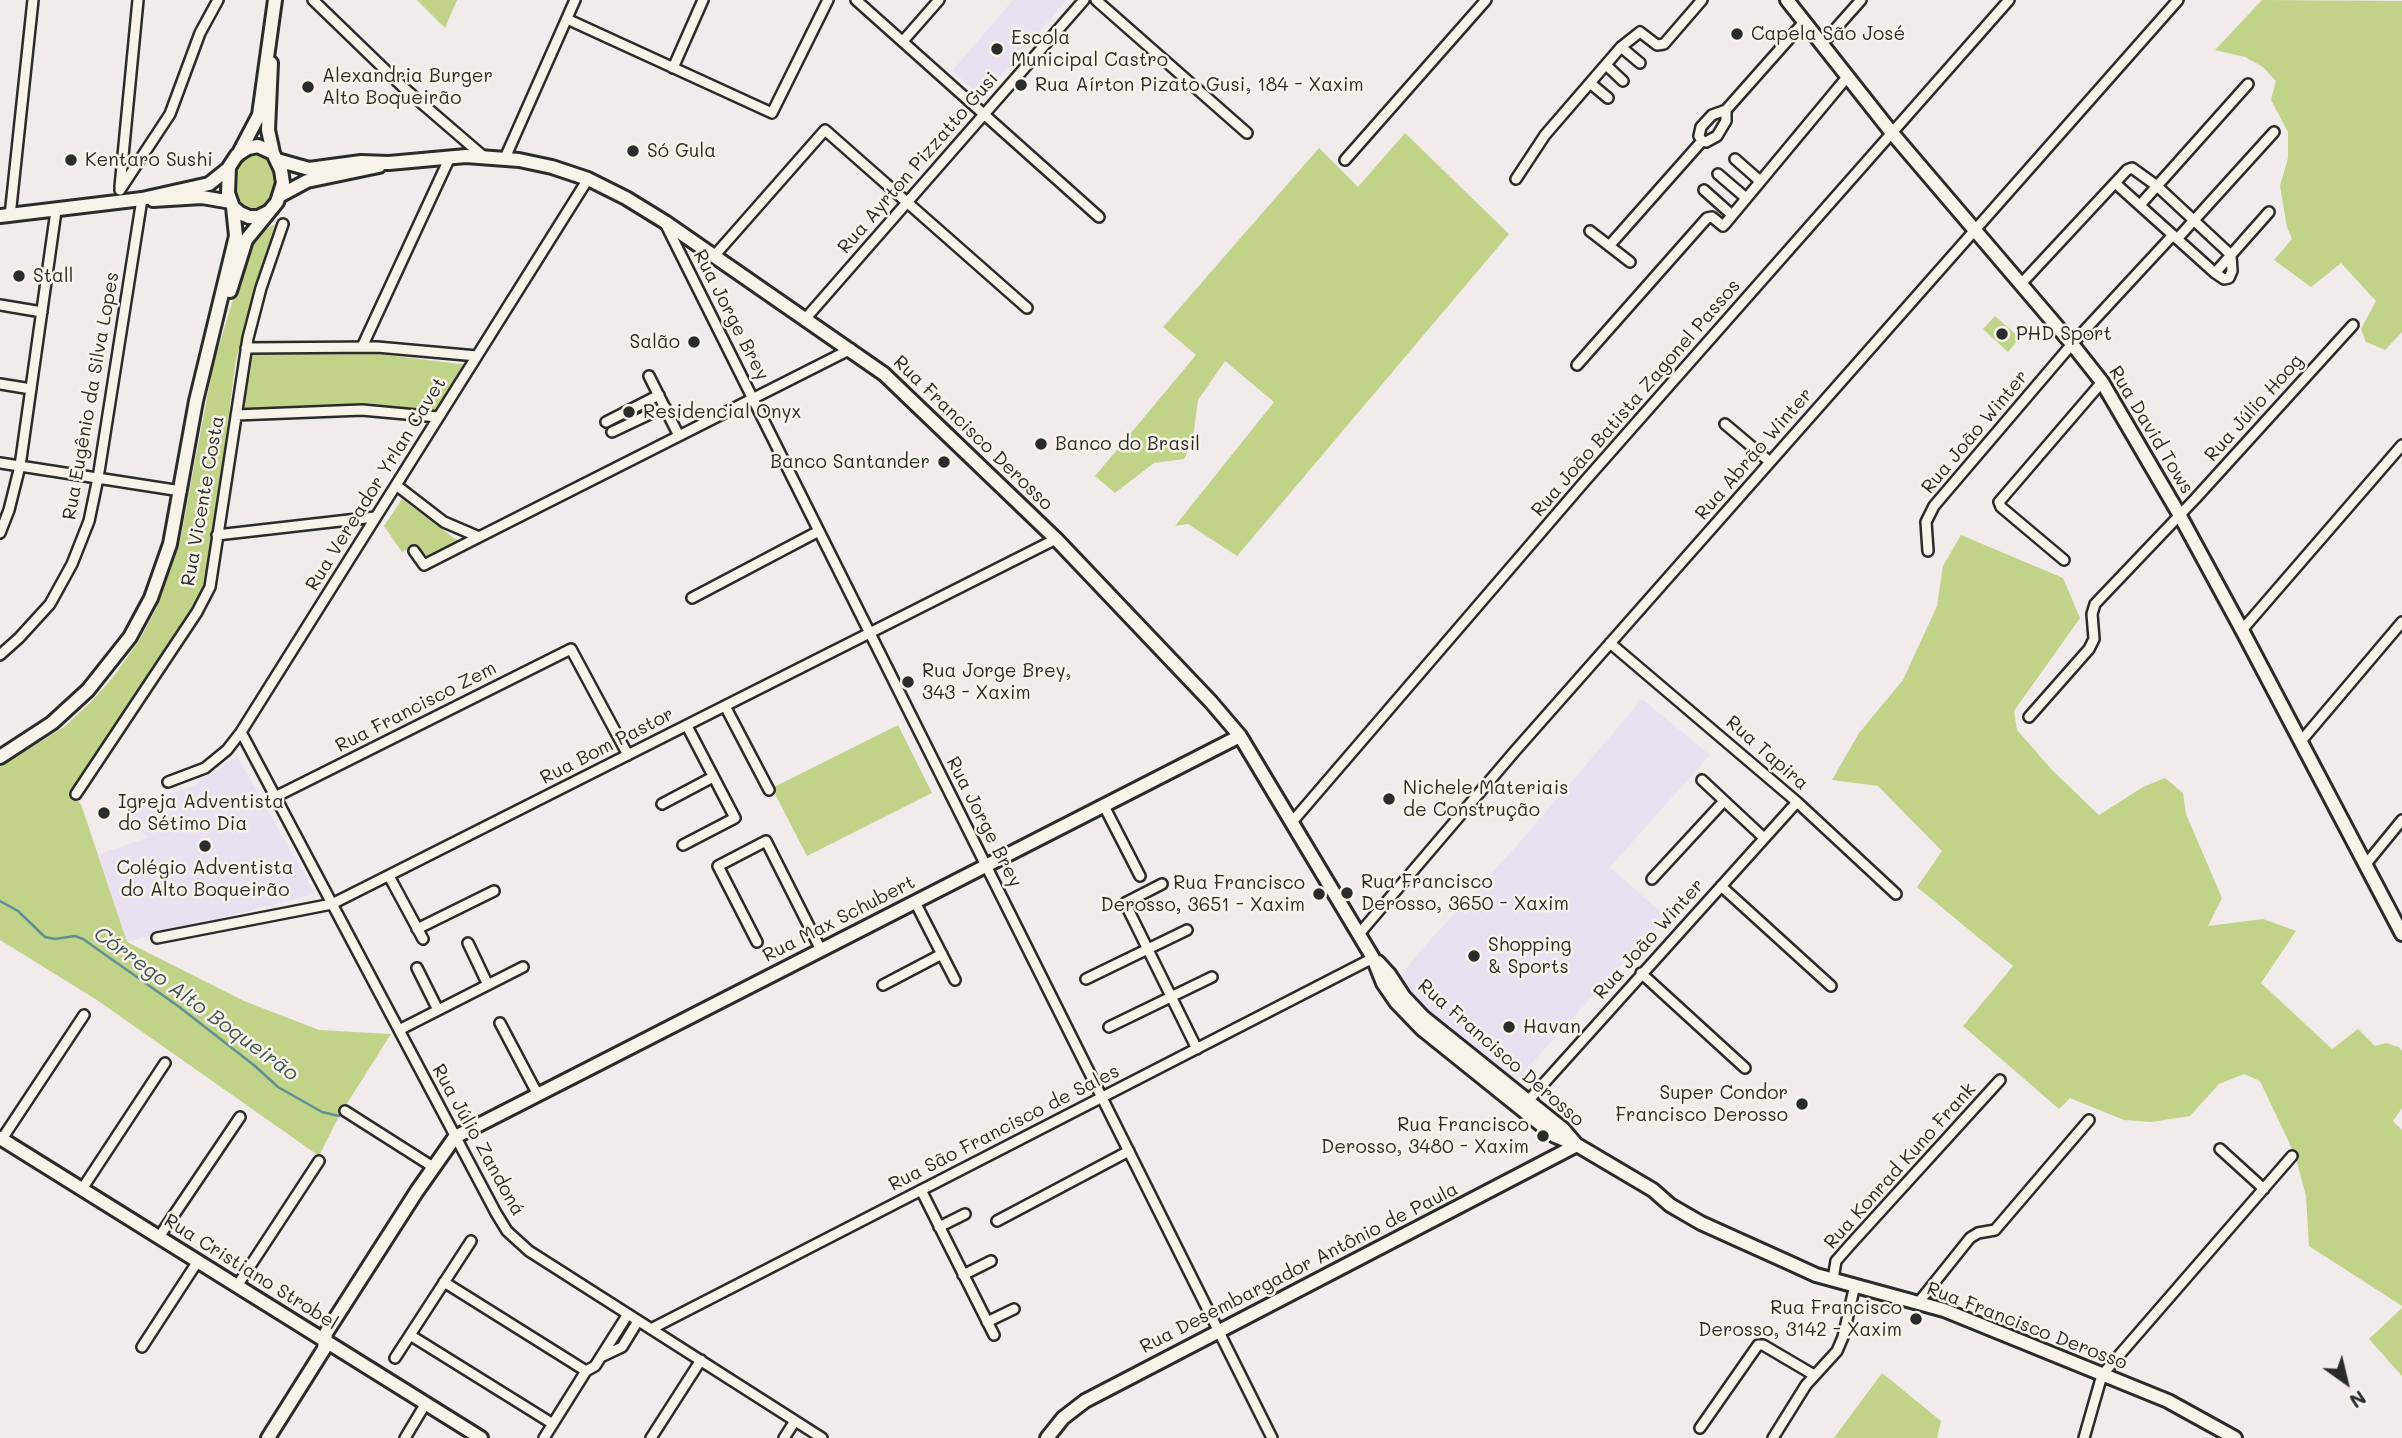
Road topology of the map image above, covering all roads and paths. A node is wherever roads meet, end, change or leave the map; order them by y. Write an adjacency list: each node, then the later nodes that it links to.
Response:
1 (33, 0): 68 (street)
2 (138, 0): 58 (street)
3 (218, 0): 58 (street)
4 (275, 0): 25 (main road)
5 (313, 0): 20 (street)
6 (326, 0): 20 (street)
7 (575, 0): 21 (street)
8 (703, 0): 29 (street)
9 (828, 0): 29 (street)
10 (856, 0): 23 (street)
11 (939, 0): 23 (street)
12 (1084, 0): 36 (street, Rua Ayrton Pizzatto Gusi)
13 (1096, 0): 38 (street)
14 (1486, 0): 47 (street)
15 (1702, 0): 26 (street)
16 (1787, 0): 22 (main road, Rua David Tows)
17 (1861, 0): 24 (street)
18 (2009, 0): 39 (street, Rua João Batista Zagonel Passos)
19 (2178, 0): 74 (street, Rua Abrão Winter)
20 (323, 10): 43 (street)
21 (567, 19): 29 (street); 45 (street)
22 (1804, 22): 24 (main road, Rua David Tows); 35 (street)
23 (903, 41): 36 (street)
24 (1822, 44): 30 (main road, Rua David Tows)
25 (271, 46): 41 (main road); 42 (main road)
26 (1621, 47): 27 (street); 28 (street)
27 (1640, 63)
28 (1606, 65): 31 (street); 32 (street)
29 (673, 68)
30 (1848, 76): 39 (main road, Rua David Tows); 53 (street)
31 (1623, 81)
32 (1590, 83): 34 (street); 52 (street)
33 (2248, 84): 55 (street)
34 (1608, 98)
35 (1726, 110): 40 (street); 40 (street)
36 (985, 114): 61 (street, Rua Ayrton Pizzatto Gusi); 69 (street)
37 (2274, 132): 70 (street, Rua João Winter)
38 (1247, 133)
39 (1892, 133): 74 (main road, Rua David Tows); 148 (street, Rua João Batista Zagonel Passos)
40 (1702, 141): 76 (street)
41 (237, 155): 42 (main road); 49 (main road)
42 (275, 156): 48 (main road, Rua Francisco Derosso); 57 (main road)
43 (483, 156): 44 (main road, Rua Francisco Derosso); 45 (main road, Rua Francisco Derosso)
44 (450, 157): 48 (main road, Rua Francisco Derosso); 88 (street)
45 (505, 158): 51 (main road, Rua Francisco Derosso)
46 (1735, 159): 53 (street)
47 (1345, 160)
48 (390, 163): 57 (main road, Rua Francisco Derosso)
49 (229, 167): 60 (main road); 62 (main road)
50 (1718, 174): 59 (street)
51 (588, 179): 71 (main road, Rua Francisco Derosso); 91 (street, Rua Vereador Yrlan Cavet)
52 (1516, 179)
53 (1760, 181): 59 (street)
54 (2115, 183): 55 (street); 63 (street); 80 (street)
55 (2157, 186): 63 (street); 70 (street)
56 (1704, 190): 67 (street)
57 (281, 195): 65 (main road)
58 (119, 196): 60 (main road); 64 (main road)
59 (1746, 198): 67 (street)
60 (142, 199): 62 (main road); 110 (street, Rua Eugênio da Silva Lopes)
61 (907, 203): 77 (street); 82 (street); 84 (street, Rua Ayrton Pizzatto Gusi)
62 (232, 205): 65 (main road); 86 (main road)
63 (2140, 205): 75 (street)
64 (56, 211): 68 (main road); 83 (street)
65 (268, 212): 86 (main road)
66 (2269, 212): 78 (street)
67 (1732, 215): 92 (street)
68 (5, 216)
69 (1099, 217)
70 (2195, 220): 75 (street, Rua João Winter); 78 (street)
71 (665, 222): 77 (main road, Rua Francisco Derosso); 98 (street, Rua Jorge Brey)
72 (283, 224): 89 (street, Rua Vicente Costa)
73 (1590, 231): 76 (street)
74 (1974, 231): 80 (main road, Rua David Tows); 107 (street, Rua Abrão Winter)
75 (2175, 237): 78 (street); 87 (street, Rua João Winter)
76 (1609, 246): 79 (street)
77 (715, 255): 84 (main road, Rua Francisco Derosso)
78 (2231, 255)
79 (1630, 262)
80 (2020, 285): 87 (main road, Rua David Tows)
81 (0, 305): 83 (street)
82 (1027, 308)
83 (42, 312): 96 (street)
84 (806, 318): 90 (main road, Rua Francisco Derosso)
85 (2353, 325): 113 (street, Rua Júlio Hoog)
86 (213, 334): 112 (main road)
87 (2072, 344): 94 (main road, Rua David Tows); 121 (street, Rua João Winter)
88 (362, 347): 89 (street); 91 (street)
89 (246, 348): 100 (street, Rua Vicente Costa)
90 (851, 349): 98 (street); 119 (main road, Rua Francisco Derosso)
91 (477, 356): 101 (street, Rua Vereador Yrlan Cavet)
92 (1577, 365)
93 (649, 376): 97 (street)
94 (2102, 382): 113 (main road, Rua David Tows); 122 (street)
95 (0, 384): 96 (street)
96 (31, 389): 109 (street)
97 (659, 395): 99 (street); 102 (street)
98 (753, 398): 105 (street); 115 (street, Rua Jorge Brey)
99 (665, 407): 104 (street); 105 (street)
100 (236, 415): 101 (street); 117 (street, Rua Vicente Costa)
101 (439, 417): 111 (street, Rua Vereador Yrlan Cavet)
102 (606, 422)
103 (1725, 424): 107 (street)
104 (612, 432)
105 (679, 436): 118 (street)
106 (2402, 445): 125 (street)
107 (1770, 461): 127 (street, Rua Abrão Winter)
108 (0, 463): 109 (street)
109 (20, 466): 110 (street); 116 (street)
110 (98, 478): 112 (street); 128 (street, Rua Eugênio da Silva Lopes)
111 (396, 485): 114 (street, Rua Vereador Yrlan Cavet); 118 (street)
112 (180, 491): 136 (main road)
113 (2179, 514): 125 (main road, Rua David Tows); 130 (street, Rua Júlio Hoog)
114 (376, 517): 117 (street); 132 (street, Rua Vereador Yrlan Cavet)
115 (819, 531): 123 (street); 126 (street, Rua Jorge Brey)
116 (0, 533)
117 (216, 535): 141 (street, Rua Vicente Costa)
118 (479, 537): 120 (street)
119 (1056, 540): 126 (street, Rua Bom Pastor); 133 (main road, Rua Francisco Derosso)
120 (414, 551)
121 (1928, 551)
122 (2064, 560)
123 (692, 598)
124 (2402, 622): 134 (street)
125 (2242, 630): 134 (main road, Rua David Tows)
126 (870, 633): 129 (street, Rua Bom Pastor); 152 (street, Rua Jorge Brey)
127 (1610, 643): 144 (street, Rua Tapira); 164 (street, Rua Abrão Winter)
128 (0, 655)
129 (725, 706): 131 (street, Rua Bom Pastor); 140 (street)
130 (2029, 716)
131 (687, 726): 135 (street, Rua Bom Pastor); 137 (street)
132 (241, 732): 139 (street, Rua Vereador Yrlan Cavet); 142 (street, Rua Júlio Zandoná)
133 (1240, 736): 146 (main road, Rua Max Schubert); 148 (main road, Rua Francisco Derosso)
134 (2302, 740): 151 (main road, Rua David Tows)
135 (628, 755): 142 (street, Rua Francisco Zem); 153 (street, Rua Bom Pastor)
136 (0, 757)
137 (713, 777): 145 (street); 150 (street)
138 (1702, 780): 143 (street)
139 (168, 782)
140 (769, 790)
141 (76, 794)
142 (275, 797): 161 (street, Rua Júlio Zandoná)
143 (1724, 800): 149 (street); 155 (street)
144 (1797, 802): 149 (street, Rua João Winter); 159 (street, Rua Tapira)
145 (662, 804)
146 (1104, 806): 152 (main road, Rua Max Schubert); 154 (street)
147 (2402, 820): 151 (street)
148 (1292, 821): 164 (main road, Rua Francisco Derosso)
149 (1764, 838): 157 (street, Rua João Winter)
150 (683, 845)
151 (2366, 864): 165 (main road, Rua David Tows)
152 (986, 866): 160 (main road, Rua Max Schubert); 194 (street, Rua Jorge Brey)
153 (389, 876): 161 (street, Rua Bom Pastor); 162 (street)
154 (1140, 876)
155 (1652, 879)
156 (1163, 884): 170 (street)
157 (1721, 886): 176 (street, Rua João Winter); 182 (street)
158 (494, 891): 162 (street)
159 (1896, 894)
160 (915, 902): 171 (main road, Rua Max Schubert); 172 (street)
161 (332, 904): 166 (street, Rua Bom Pastor); 188 (street, Rua Júlio Zandoná)
162 (417, 929): 167 (street)
163 (1187, 930): 170 (street)
164 (1359, 934): 173 (main road, Rua Francisco Derosso)
165 (2402, 934)
166 (157, 938)
167 (423, 939)
168 (757, 942): 171 (street)
169 (468, 943): 180 (street)
170 (1148, 949): 178 (street); 183 (street)
171 (821, 950): 193 (main road, Rua Max Schubert)
172 (942, 954): 179 (street); 181 (street)
173 (1373, 958): 189 (street, Rua São Francisco de Sales); 195 (main road, Rua Francisco Derosso); 201 (main road, Rua Francisco Derosso)
174 (523, 967): 180 (street)
175 (416, 968): 184 (street)
176 (1641, 973): 191 (street); 195 (street, Rua João Winter)
177 (1212, 977): 183 (street)
178 (1086, 979)
179 (955, 980)
180 (488, 985): 184 (street)
181 (883, 985)
182 (1831, 986)
183 (1171, 997): 187 (street); 189 (street)
184 (438, 1010): 188 (street)
185 (84, 1015): 200 (street)
186 (499, 1023): 193 (street)
187 (1110, 1027)
188 (399, 1030): 199 (street, Rua Júlio Zandoná)
189 (1197, 1049): 194 (street, Rua São Francisco de Sales)
190 (165, 1063): 208 (street)
191 (1745, 1068)
192 (2000, 1080): 218 (street, Rua Konrad Kuno Frank)
193 (538, 1095): 199 (main road, Rua Max Schubert)
194 (1102, 1097): 203 (street, Rua Jorge Brey); 209 (street, Rua São Francisco de Sales)
195 (1528, 1101): 201 (main road, Rua Francisco Derosso)
196 (345, 1111): 206 (street)
197 (240, 1117): 213 (street)
198 (2089, 1120): 222 (street)
199 (456, 1137): 206 (main road); 224 (street, Rua Júlio Zandoná)
200 (1, 1139): 208 (main road, Rua Cristiano Strobel)
201 (1577, 1145): 218 (main road, Rua Francisco Derosso); 228 (main road, Rua Desembargador Antônio de Paula)
202 (2220, 1149): 207 (street)
203 (1129, 1151): 211 (street); 228 (street, Rua Jorge Brey)
204 (2292, 1156): 207 (street)
205 (319, 1161): 220 (street)
206 (433, 1167): 231 (main road)
207 (2264, 1188): 238 (street)
208 (82, 1189): 213 (main road, Rua Cristiano Strobel)
209 (921, 1190): 212 (street); 227 (street, Rua São Francisco de Sales)
210 (965, 1214): 212 (street)
211 (997, 1221)
212 (939, 1227): 217 (street)
213 (159, 1237): 215 (main road, Rua Cristiano Strobel)
214 (471, 1241): 219 (street)
215 (198, 1261): 220 (main road, Rua Cristiano Strobel); 232 (street)
216 (990, 1261): 217 (street)
217 (963, 1275): 226 (street)
218 (1833, 1279): 221 (main road, Rua Francisco Derosso)
219 (444, 1283): 229 (street); 236 (street)
220 (237, 1286): 231 (main road, Rua Cristiano Strobel)
221 (1855, 1286): 222 (main road, Rua Francisco Derosso); 237 (street)
222 (1918, 1303): 238 (main road, Rua Francisco Derosso)
223 (1014, 1309): 226 (street)
224 (628, 1314): 225 (street, Rua Júlio Zandoná); 233 (street)
225 (638, 1321): 227 (street, Rua Júlio Zandoná); 233 (street)
226 (987, 1322): 230 (street)
227 (651, 1329): 235 (street, Rua Júlio Zandoná)
228 (1219, 1332): 250 (main road, Rua Desembargador Antônio de Paula); 251 (street, Rua Jorge Brey)
229 (410, 1335): 234 (street); 241 (street)
230 (994, 1335)
231 (325, 1340): 239 (main road, Rua Cristiano Strobel); 243 (main road)
232 (142, 1347)
233 (601, 1357): 236 (street)
234 (395, 1358)
235 (701, 1360): 240 (street, Rua Júlio Zandoná); 247 (street)
236 (586, 1371): 241 (street)
237 (1814, 1375): 242 (street); 252 (street)
238 (2102, 1375): 253 (street); 254 (main road, Rua Francisco Derosso)
239 (426, 1403): 244 (street); 245 (main road, Rua Cristiano Strobel)
240 (795, 1421): 248 (street); 249 (street, Rua Júlio Zandoná)
241 (553, 1424): 246 (street)
242 (1700, 1428)
243 (268, 1438)
244 (405, 1438)
245 (481, 1438)
246 (544, 1438)
247 (651, 1438)
248 (784, 1438)
249 (822, 1438)
250 (1047, 1438)
251 (1272, 1438)
252 (1773, 1438)
253 (2084, 1438)
254 (2235, 1438)

